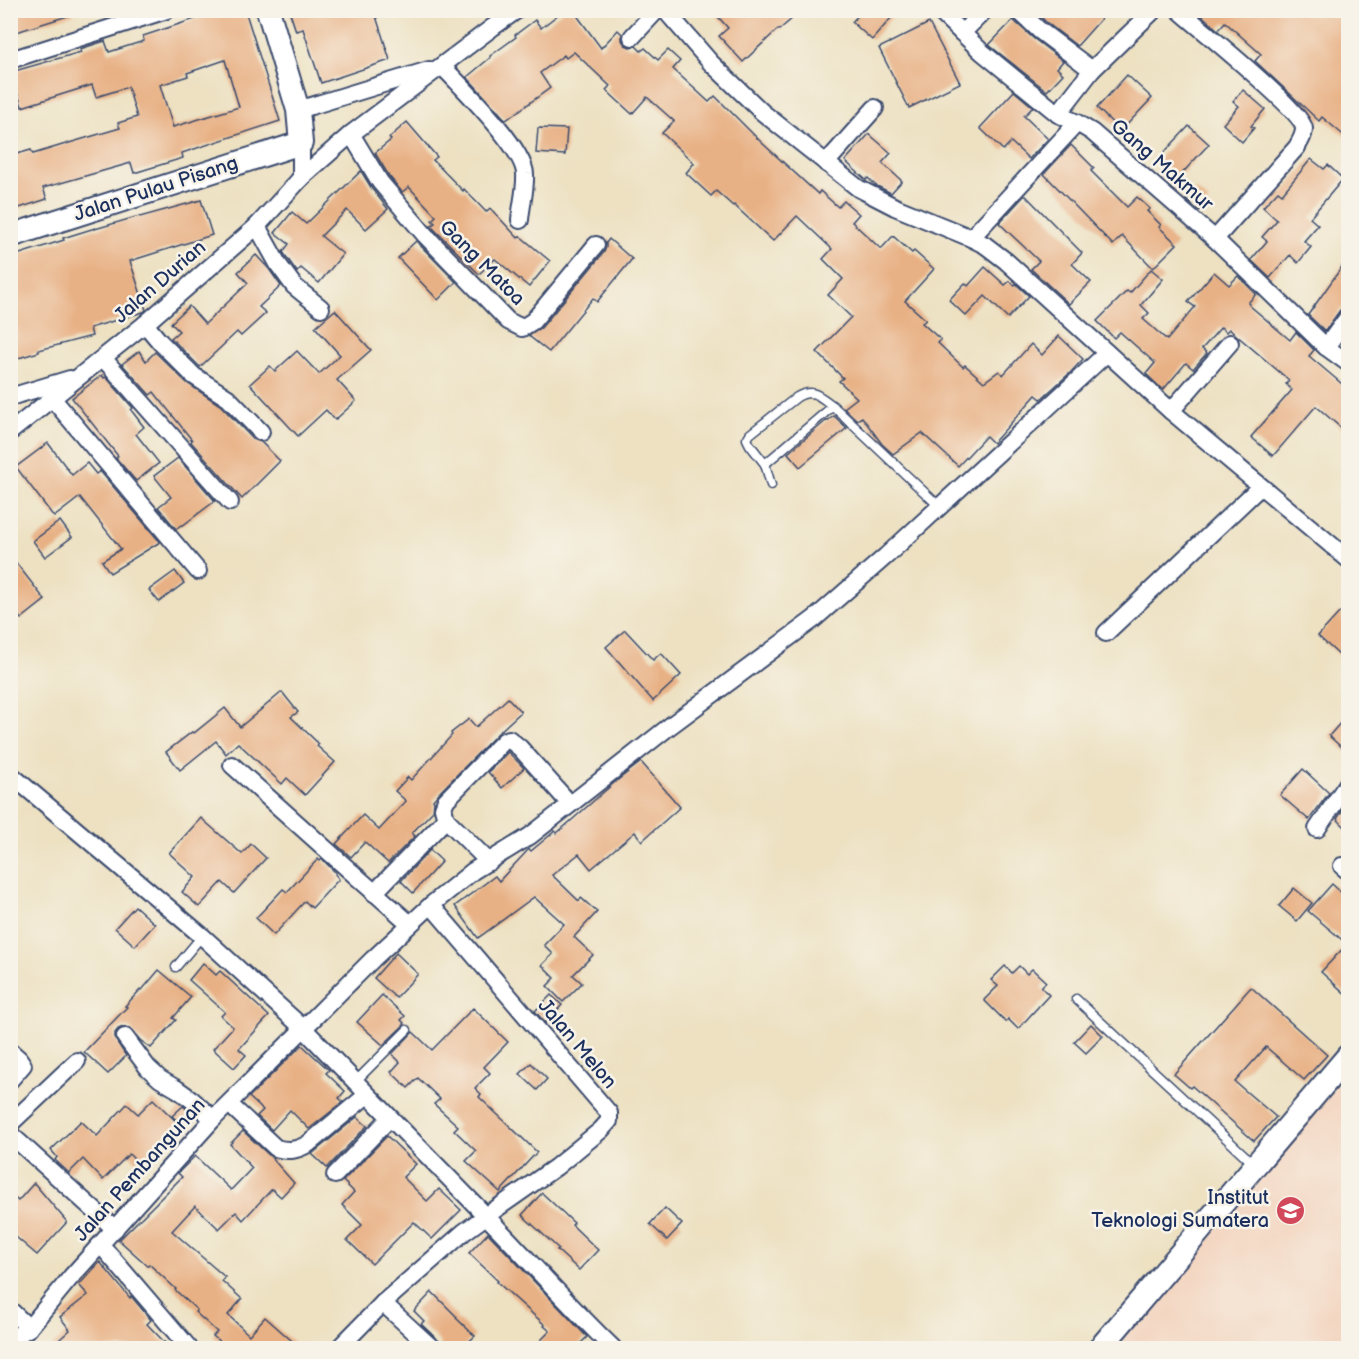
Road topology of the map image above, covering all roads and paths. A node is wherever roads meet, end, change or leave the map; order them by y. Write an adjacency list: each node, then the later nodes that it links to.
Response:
1 (167, 10): 13 (street)
2 (268, 10): 17 (street)
3 (517, 10): 14 (street, Jalan Durian)
4 (657, 10): 12 (street)
5 (665, 10): 22 (street)
6 (938, 10): 11 (street, Gang Makmur)
7 (985, 10): 11 (street)
8 (1018, 10): 15 (street)
9 (1154, 10): 15 (street)
10 (1179, 10): 28 (street)
11 (962, 33): 18 (street, Gang Makmur)
12 (632, 37)
13 (10, 60)
14 (442, 66): 17 (street); 20 (street, Jalan Durian); 24 (street)
15 (1092, 70): 18 (street)
16 (874, 108): 22 (street)
17 (298, 110): 21 (street)
18 (1058, 114): 19 (street, Gang Makmur)
19 (1077, 123): 27 (street); 28 (street, Gang Makmur)
20 (351, 134): 23 (street, Jalan Durian); 29 (street, Gang Matoa)
21 (301, 143): 23 (street); 26 (street, Jalan Pulau Pisang)
22 (826, 163): 27 (street)
23 (301, 178): 25 (street, Jalan Durian)
24 (520, 220)
25 (257, 226): 30 (street); 32 (street, Jalan Durian)
26 (10, 236)
27 (971, 238): 35 (street)
28 (1215, 239): 34 (street, Gang Makmur)
29 (596, 245)
30 (321, 308)
31 (1348, 316): 34 (street)
32 (145, 324): 36 (street, Jalan Durian); 44 (street)
33 (1230, 343): 42 (street)
34 (1326, 347): 37 (street, Gang Makmur)
35 (1107, 353): 42 (street); 49 (street, Jalan Pembangunan)
36 (104, 358): 38 (street, Jalan Durian); 48 (street)
37 (1348, 363)
38 (79, 376): 39 (street); 40 (street, Jalan Durian)
39 (10, 397)
40 (52, 398): 43 (street, Jalan Durian); 51 (street)
41 (833, 406): 45 (lane); 45 (lane); 49 (lane)
42 (1171, 411): 47 (street)
43 (10, 432)
44 (261, 432)
45 (765, 464): 46 (lane)
46 (771, 485)
47 (1260, 487): 50 (street); 52 (street)
48 (230, 502)
49 (940, 507): 56 (street, Jalan Pembangunan)
50 (1348, 559)
51 (198, 571)
52 (1106, 633)
53 (232, 765): 60 (street)
54 (10, 774): 63 (street)
55 (1348, 783): 58 (street)
56 (570, 804): 57 (street); 59 (street, Jalan Pembangunan)
57 (446, 819): 59 (street); 60 (street)
58 (1317, 829)
59 (489, 862): 61 (street, Jalan Pembangunan)
60 (374, 893): 62 (street)
61 (431, 905): 62 (street, Jalan Pembangunan); 83 (street, Jalan Melon)
62 (410, 924): 66 (street, Jalan Pembangunan)
63 (202, 936): 64 (lane); 66 (street)
64 (176, 967)
65 (1076, 999): 81 (lane)
66 (304, 1029): 74 (street); 76 (street, Jalan Pembangunan)
67 (407, 1030): 74 (lane)
68 (125, 1037): 78 (street)
69 (10, 1051): 73 (street)
70 (1348, 1056): 81 (street)
71 (77, 1061): 79 (street)
72 (1348, 1077): 95 (street)
73 (10, 1080)
74 (355, 1082): 75 (street)
75 (367, 1095): 76 (street); 77 (street)
76 (229, 1104): 78 (street, Jalan Pembangunan)
77 (390, 1118): 82 (street); 83 (street)
78 (213, 1119): 84 (street, Jalan Pembangunan)
79 (10, 1125)
80 (10, 1134): 84 (street)
81 (1256, 1165): 94 (street)
82 (335, 1175)
83 (486, 1216): 86 (street); 93 (street)
84 (116, 1229): 85 (street, Jalan Pembangunan)
85 (101, 1245): 88 (street, Jalan Pembangunan); 90 (street)
86 (383, 1303): 91 (street); 92 (street)
87 (10, 1310): 88 (street)
88 (29, 1328): 89 (street, Jalan Pembangunan)
89 (10, 1340)
90 (189, 1348)
91 (339, 1348)
92 (432, 1348)
93 (613, 1348)
94 (1100, 1348)
95 (1118, 1348)

